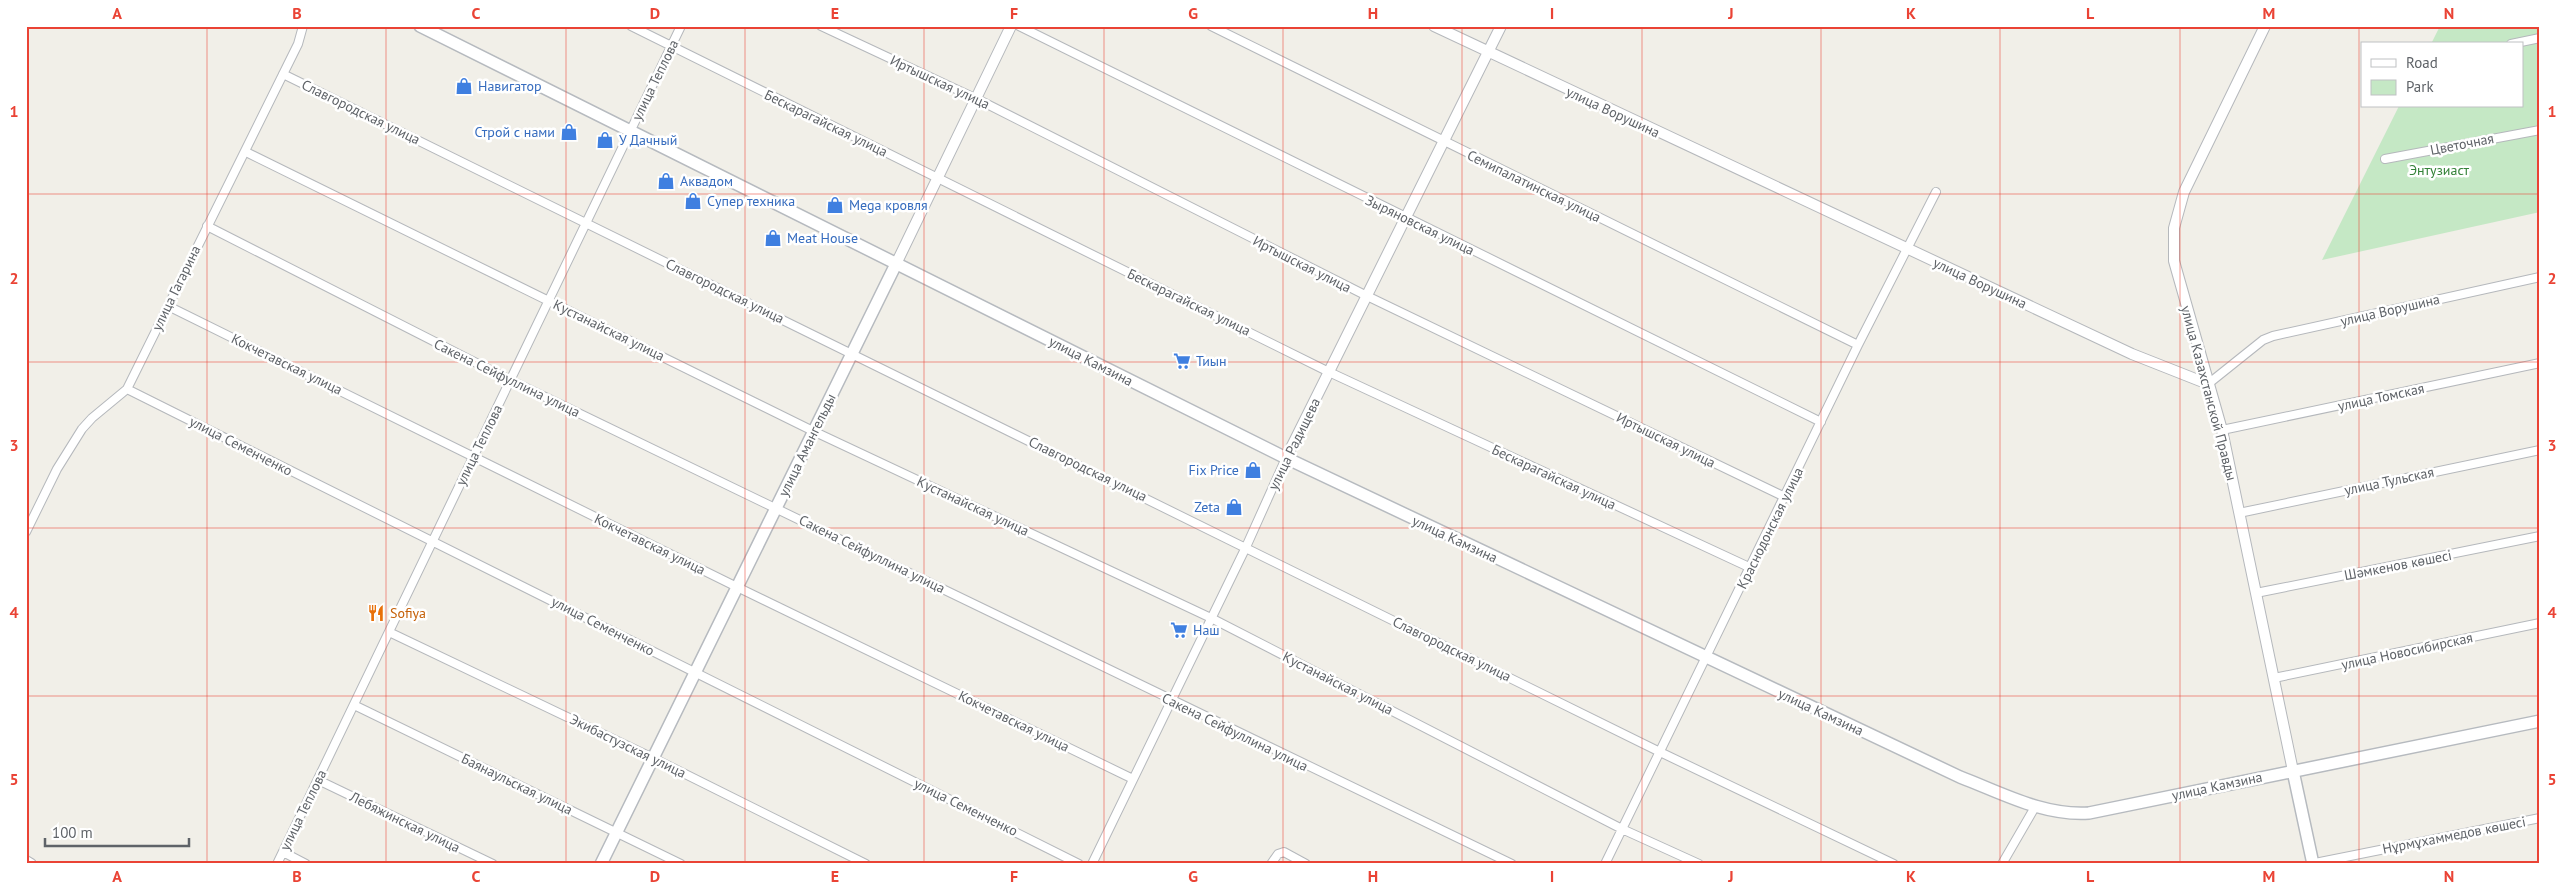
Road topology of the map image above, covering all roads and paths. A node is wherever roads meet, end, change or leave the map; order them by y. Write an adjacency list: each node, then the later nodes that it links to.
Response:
1 (303, 26): 16 (street, улица Гагарина)
2 (420, 26): 19 (main road, улица Камзина)
3 (631, 26): 14 (street, Бескарагайская улица)
4 (681, 26): 14 (street, улица Теплова)
5 (821, 26): 17 (street, Иртышская улица)
6 (1011, 26): 17 (street, улица Амангельды)
7 (1019, 26): 25 (street, Зыряновская улица)
8 (1211, 26): 20 (street, Семипалатинская улица)
9 (1434, 26): 15 (street, улица Ворушина)
10 (1501, 26): 15 (street, улица Радищева)
11 (2264, 26): 39 (street, улица Казахстанской Правды)
12 (2540, 38): 13 (street)
13 (2521, 42)
14 (671, 46): 19 (street, улица Теплова); 23 (street, Бескарагайская улица)
15 (1488, 54): 20 (street, улица Радищева); 28 (street, улица Ворушина)
16 (283, 74): 21 (street, улица Гагарина); 26 (street, Славгородская улица)
17 (977, 99): 23 (street, улица Амангельды); 31 (street, Иртышская улица)
18 (2540, 130): 22 (street, Цветочная)
19 (630, 132): 26 (street, улица Теплова); 29 (main road, улица Камзина)
20 (1444, 142): 25 (street, улица Радищева); 34 (street, Семипалатинская улица)
21 (246, 152): 27 (street, улица Гагарина); 32 (street, Кустанайская улица)
22 (2385, 159)
23 (939, 178): 29 (street, улица Амангельды); 37 (street, Бескарагайская улица)
24 (1936, 192): 28 (street, Краснодонская улица)
25 (1406, 218): 31 (street, улица Радищева); 41 (street, Зыряновская улица)
26 (586, 223): 32 (street, улица Теплова); 35 (street, Славгородская улица)
27 (207, 226): 33 (street, улица Гагарина); 38 (street, Сакена Сейфуллина улица)
28 (1908, 249): 34 (street, Краснодонская улица); 39 (street, улица Ворушина)
29 (896, 264): 35 (main road, улица Амангельды); 46 (main road, улица Камзина)
30 (2540, 277): 39 (street, улица Ворушина)
31 (1367, 296): 37 (street, улица Радищева); 47 (street, Иртышская улица)
32 (549, 300): 38 (street, улица Теплова); 43 (street, Кустанайская улица)
33 (168, 306): 40 (street, улица Гагарина); 45 (street, Кокчетавская улица)
34 (1858, 345): 41 (street, Краснодонская улица)
35 (853, 354): 43 (main road, улица Амангельды); 53 (street, Славгородская улица)
36 (2540, 364): 42 (street, улица Томская)
37 (1329, 372): 46 (street, улица Радищева); 54 (street, Бескарагайская улица)
38 (510, 380): 45 (street, улица Теплова); 48 (street, Сакена Сейфуллина улица)
39 (2208, 384): 42 (street, улица Казахстанской Правды)
40 (127, 389): 50 (street, улица Гагарина); 52 (street, улица Семенченко)
41 (1821, 422): 47 (street, Краснодонская улица)
42 (2222, 430): 49 (street, улица Казахстанской Правды)
43 (813, 431): 48 (main road, улица Амангельды); 57 (street, Кустанайская улица)
44 (2540, 450): 49 (street, улица Тульская)
45 (474, 457): 52 (street, улица Теплова); 55 (street, Кокчетавская улица)
46 (1286, 458): 53 (street, улица Радищева); 60 (main road, улица Камзина)
47 (1785, 497): 54 (street, Краснодонская улица)
48 (776, 507): 55 (main road, улица Амангельды); 63 (street, Сакена Сейфуллина улица)
49 (2239, 512): 56 (street, улица Казахстанской Правды)
50 (26, 532)
51 (2540, 536): 56 (street, Шәмкенов көшесі)
52 (433, 541): 59 (street, улица Теплова); 61 (street, улица Семенченко)
53 (1246, 547): 57 (street, улица Радищева); 66 (street, Славгородская улица)
54 (1751, 568): 60 (street, Краснодонская улица)
55 (737, 587): 61 (main road, улица Амангельды); 69 (street, Кокчетавская улица)
56 (2256, 593): 62 (street, улица Казахстанской Правды)
57 (1211, 618): 63 (street, улица Радищева); 73 (street, Кустанайская улица)
58 (2540, 623): 62 (street, улица Новосибирская)
59 (389, 632): 64 (street, улица Теплова); 67 (street, Экибастузская улица)
60 (1706, 658): 66 (street, Краснодонская улица); 71 (main road, улица Камзина)
61 (695, 672): 67 (main road, улица Амангельды); 84 (street, улица Семенченко)
62 (2274, 678): 68 (street, улица Казахстанской Правды)
63 (1171, 701): 69 (street, улица Радищева); 88 (street, Сакена Сейфуллина улица)
64 (354, 705): 70 (street, улица Теплова); 74 (street, Баянаульская улица)
65 (2540, 722): 68 (main road, улица Камзина)
66 (1660, 752): 73 (street, Краснодонская улица); 91 (street, Славгородская улица)
67 (653, 758): 74 (main road, улица Амангельды); 83 (street, Экибастузская улица)
68 (2293, 771): 71 (main road, улица Камзина); 93 (main road, улица Казахстанской Правды)
69 (1133, 779): 85 (street, улица Радищева)
70 (318, 780): 75 (street, улица Теплова); 80 (street, Лебяжинская улица)
71 (2035, 807): 92 (street)
72 (2540, 818): 93 (street, Нұрмұхаммедов көшесі)
73 (1622, 829): 89 (street, Краснодонская улица); 90 (street, Кустанайская улица)
74 (617, 832): 81 (main road, улица Амангельды); 82 (street, Баянаульская улица)
75 (283, 852): 78 (street, улица Теплова); 79 (street)
76 (26, 862): 77 (street)
77 (31, 864)
78 (277, 864)
79 (306, 864)
80 (493, 864)
81 (601, 864)
82 (681, 864)
83 (866, 864)
84 (1079, 864)
85 (1092, 864)
86 (1271, 864): 87 (street)
87 (1306, 864)
88 (1512, 864)
89 (1605, 864)
90 (1699, 864)
91 (1894, 864)
92 (2002, 864)
93 (2312, 864)

